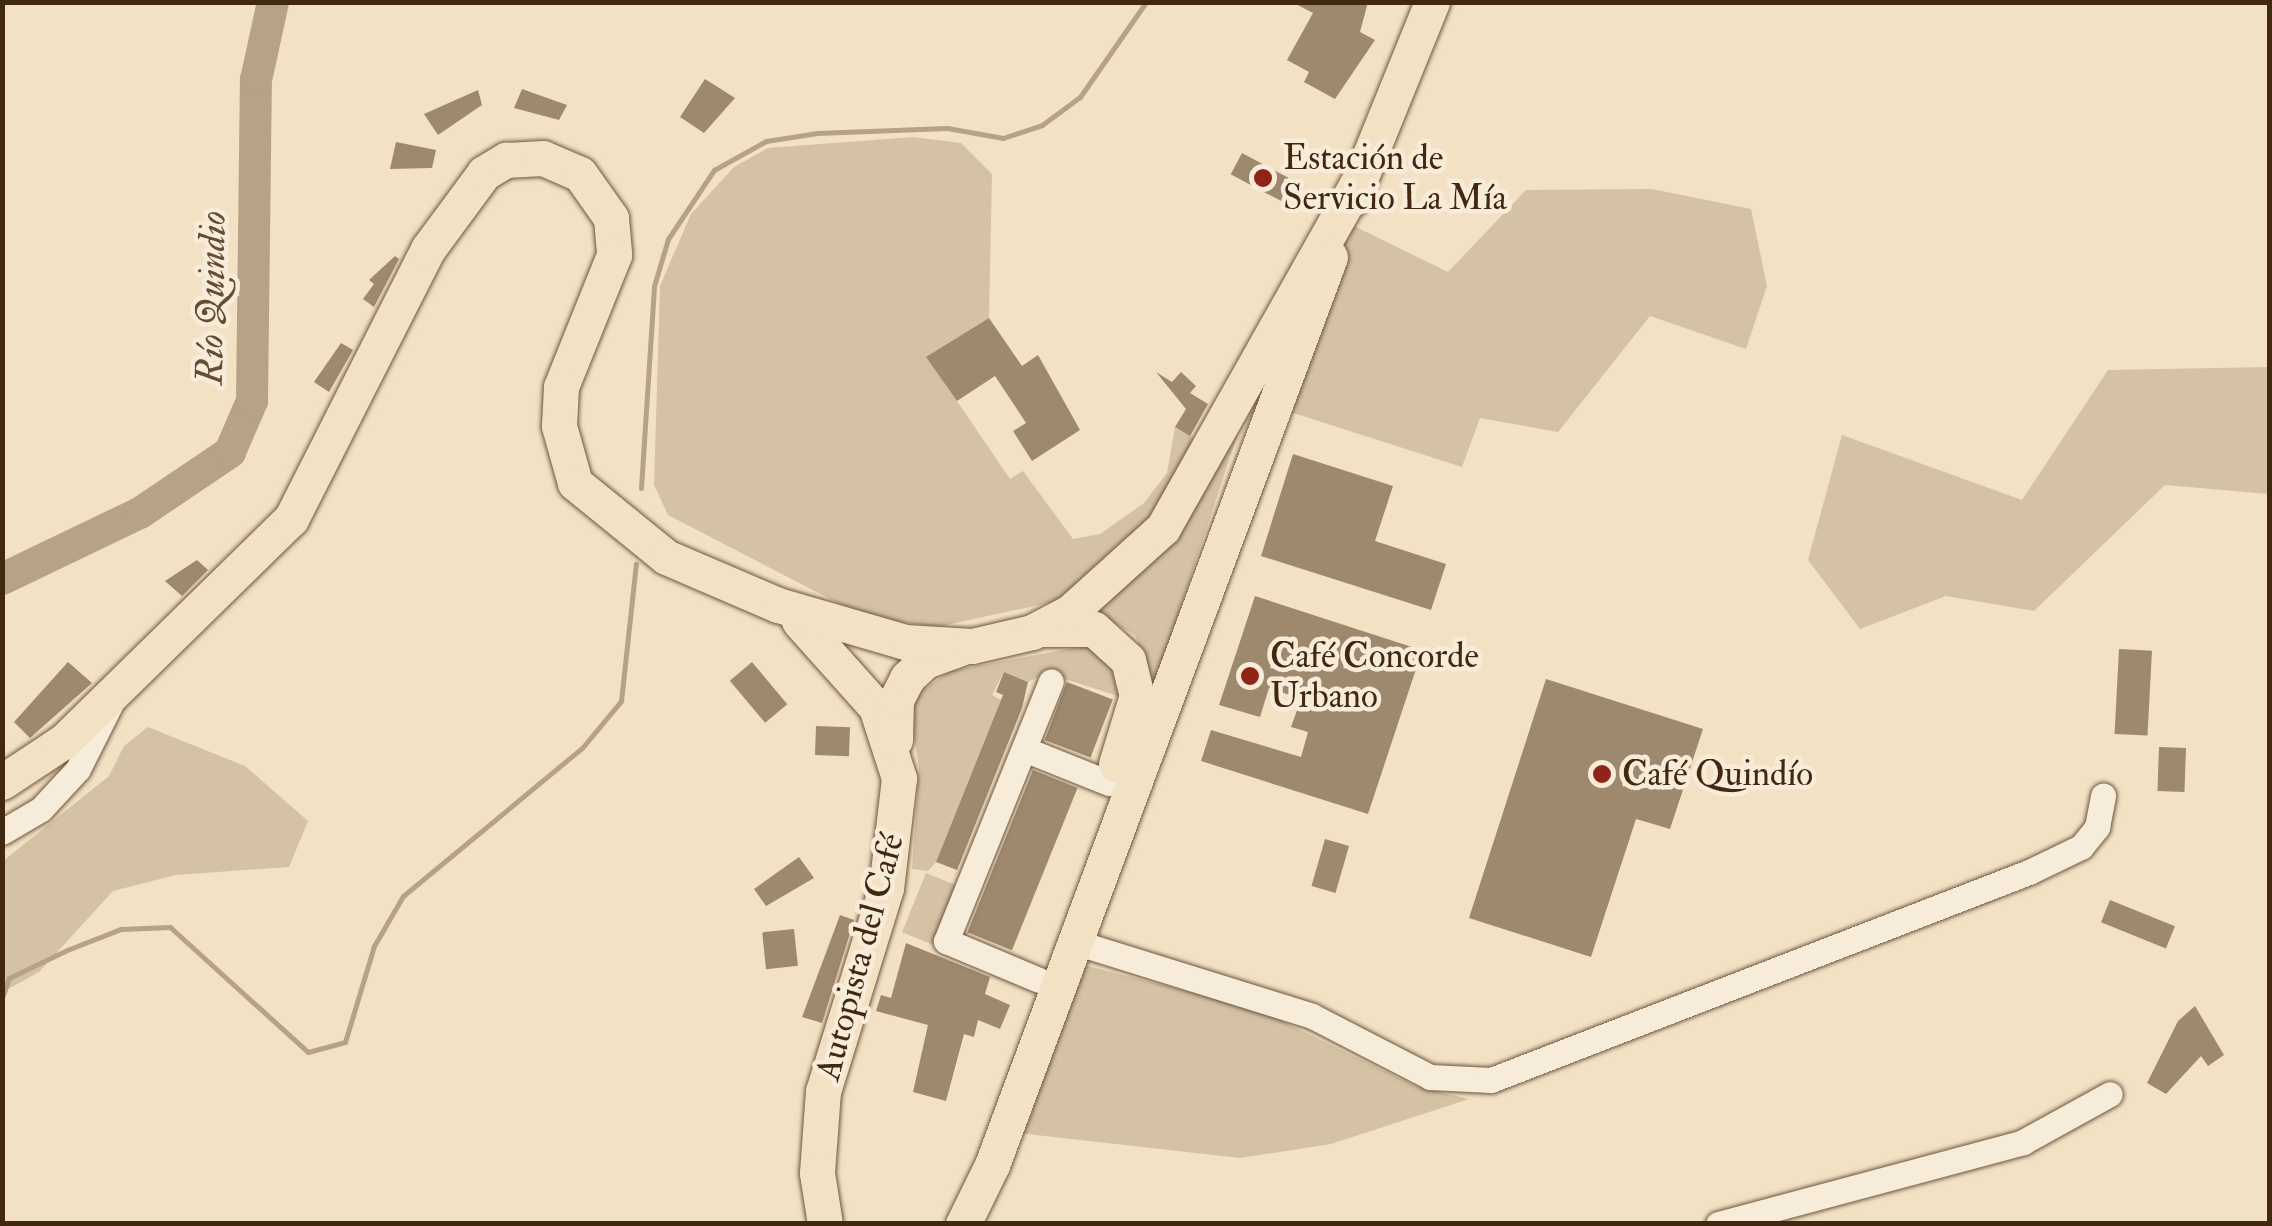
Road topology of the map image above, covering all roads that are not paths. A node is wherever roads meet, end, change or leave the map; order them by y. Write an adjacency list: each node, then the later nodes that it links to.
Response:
1 (1432, 2): 2 (highway)
2 (1358, 180): 4 (highway); 14 (highway)
3 (778, 605): 5 (highway); 7 (highway); 9 (highway, Autopista del Café)
4 (1032, 632): 5 (highway); 11 (highway)
5 (972, 646): 9 (highway)
6 (1052, 681): 8 (street)
7 (117, 692): 10 (highway); 13 (street)
8 (1024, 749): 11 (street); 15 (street)
9 (896, 750): 18 (highway, Autopista del Café)
10 (2, 782)
11 (1109, 783): 15 (highway)
12 (2103, 796): 14 (street)
13 (2, 832)
14 (1075, 942): 17 (highway)
15 (1038, 980): 17 (highway)
16 (2110, 1094): 19 (street)
17 (964, 1219)
18 (824, 1224)
19 (1718, 1224)

